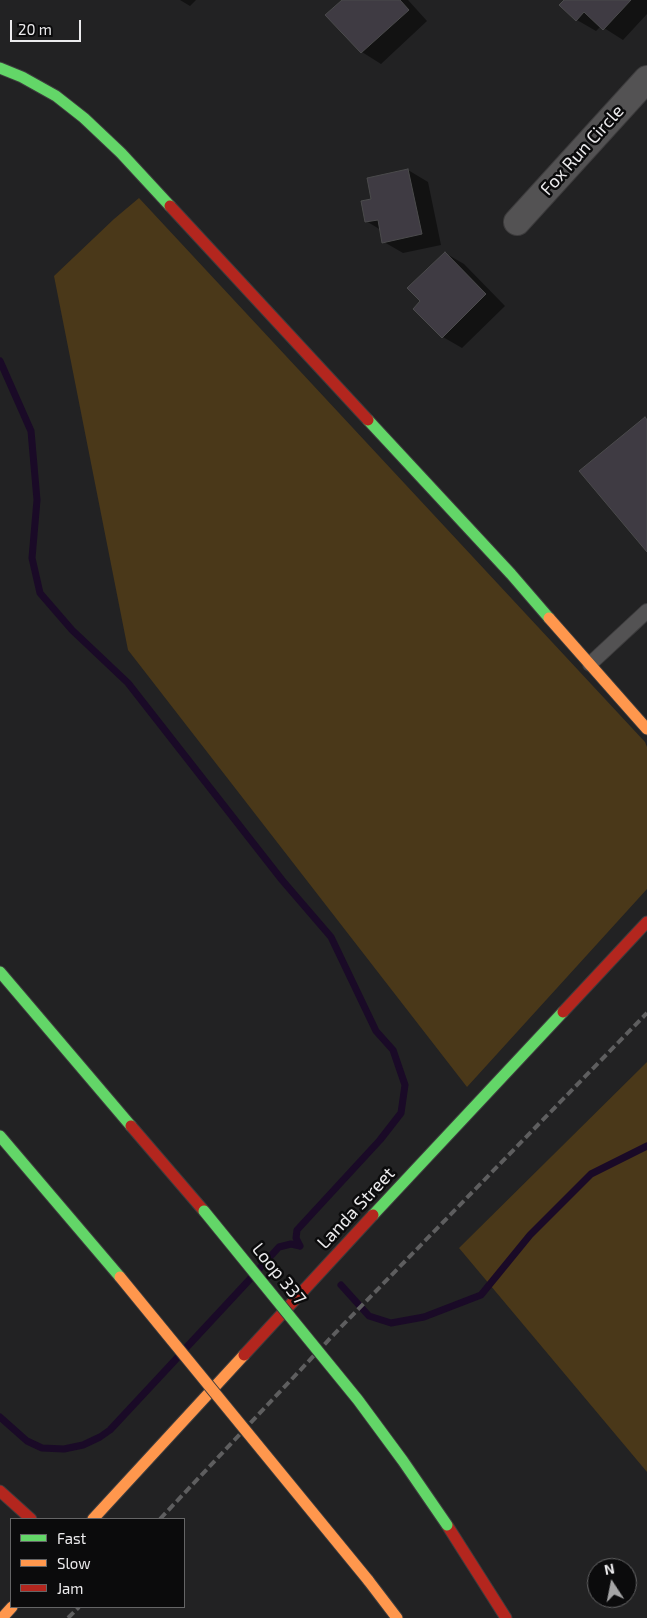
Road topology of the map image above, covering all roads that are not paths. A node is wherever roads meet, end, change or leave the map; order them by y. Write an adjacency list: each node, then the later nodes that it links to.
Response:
1 (0, 68): 5 (main road)
2 (647, 79): 3 (street, Fox Run Circle)
3 (517, 222)
4 (647, 611): 5 (lane)
5 (590, 664): 6 (main road)
6 (647, 729)
7 (647, 922): 12 (main road, Landa Street)
8 (0, 972): 16 (main road, Loop 337, bridge)
9 (0, 1136): 15 (main road, bridge)
10 (0, 1491): 11 (main road)
11 (30, 1518)
12 (94, 1518)
13 (11, 1608): 14 (main road)
14 (2, 1618)
15 (397, 1618)
16 (506, 1618)

